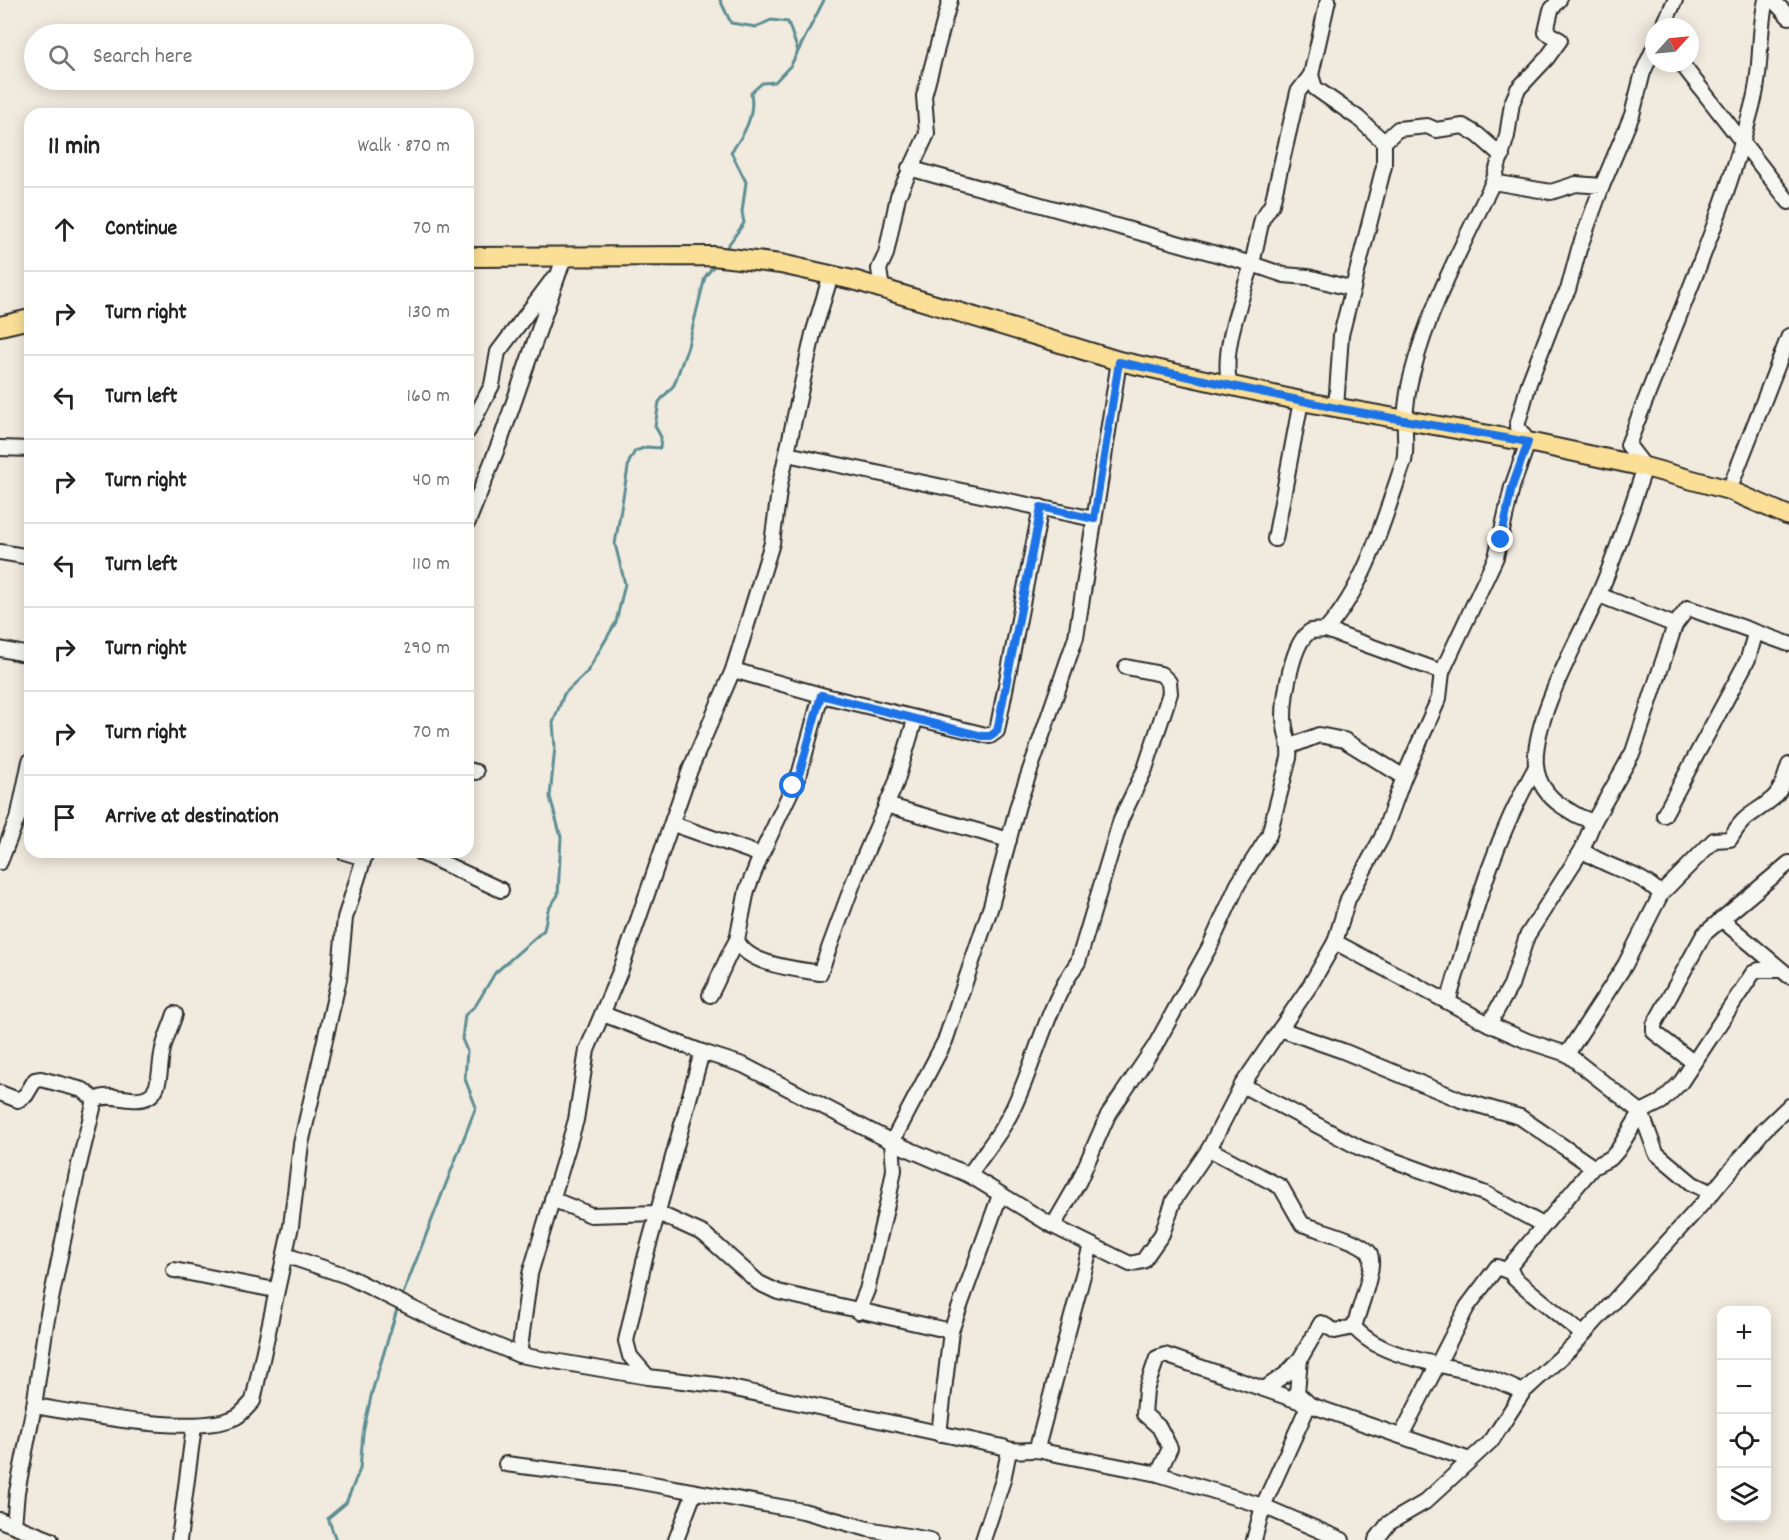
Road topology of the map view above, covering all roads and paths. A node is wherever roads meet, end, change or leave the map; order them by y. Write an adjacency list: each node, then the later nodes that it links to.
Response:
1 (950, 0): 15 (street)
2 (1328, 0): 11 (street)
3 (1559, 0): 14 (street)
4 (1675, 0): 8 (street)
5 (1766, 0): 12 (street)
6 (1773, 0): 7 (street)
7 (1789, 17)
8 (1668, 18)
9 (1645, 68): 17 (street)
10 (1688, 72): 12 (street)
11 (1311, 75): 13 (street); 21 (street)
12 (1742, 139): 18 (street); 40 (street)
13 (1384, 142): 14 (street); 26 (street)
14 (1502, 156): 16 (street)
15 (909, 168): 21 (street); 22 (street)
16 (1493, 182): 17 (street); 35 (street)
17 (1602, 186): 36 (street)
18 (1789, 202)
19 (474, 257): 20 (main road)
20 (562, 263): 23 (main road); 34 (street); 42 (street)
21 (1252, 264): 26 (street); 31 (street)
22 (879, 269): 24 (street); 25 (street)
23 (831, 275): 24 (main road); 39 (street)
24 (857, 281): 25 (main road)
25 (882, 289): 30 (main road)
26 (1353, 289): 33 (street)
27 (24, 320): 28 (main road)
28 (0, 326)
29 (1789, 336): 41 (street)
30 (1119, 362): 31 (main road); 45 (street)
31 (1230, 386): 32 (main road)
32 (1301, 401): 33 (main road); 46 (street)
33 (1336, 408): 35 (main road)
34 (474, 420)
35 (1405, 422): 36 (main road); 51 (street)
36 (1528, 442): 40 (main road); 58 (street)
37 (0, 448): 38 (street)
38 (24, 449)
39 (787, 454): 43 (street); 57 (street)
40 (1645, 467): 41 (main road); 49 (street)
41 (1729, 489): 44 (main road)
42 (474, 507)
43 (1041, 507): 45 (street); 60 (street)
44 (1789, 516)
45 (1094, 519): 70 (street)
46 (1275, 539)
47 (0, 552): 48 (street)
48 (24, 556)
49 (1599, 595): 50 (street); 63 (street)
50 (1675, 625): 52 (street); 68 (street)
51 (1326, 630): 58 (street); 61 (street)
52 (1755, 634): 53 (street); 67 (street)
53 (1789, 644)
54 (0, 649): 55 (street)
55 (24, 654)
56 (1126, 667): 100 (street)
57 (733, 670): 59 (street); 69 (street)
58 (1442, 672): 64 (street)
59 (821, 695): 60 (street); 72 (street)
60 (915, 720): 66 (street)
61 (1291, 746): 64 (street); 106 (street)
62 (1789, 765): 78 (street)
63 (1536, 767): 68 (street); 84 (street)
64 (1404, 777): 81 (street)
65 (24, 790): 75 (street)
66 (886, 805): 70 (street); 80 (street)
67 (1664, 815)
68 (1594, 821): 71 (street)
69 (673, 824): 72 (street); 86 (street)
70 (1009, 840): 97 (street)
71 (1582, 850): 78 (street); 87 (street)
72 (761, 855): 80 (street)
73 (364, 858): 108 (street)
74 (431, 858): 77 (street)
75 (0, 862)
76 (1789, 862): 79 (street)
77 (501, 890)
78 (1661, 894): 90 (street)
79 (1721, 919): 82 (street); 91 (street)
80 (737, 940): 83 (street)
81 (1335, 942): 84 (street); 88 (street)
82 (1785, 973): 91 (street)
83 (710, 995)
84 (1448, 1002): 87 (street)
85 (176, 1014): 94 (street)
86 (603, 1014): 89 (street); 103 (street)
87 (1489, 1024): 90 (street)
88 (1280, 1029): 92 (street); 99 (street)
89 (702, 1052): 97 (street); 104 (street)
90 (1568, 1054): 96 (street)
91 (1693, 1062): 96 (street)
92 (1242, 1085): 98 (street); 105 (street)
93 (0, 1093): 94 (street)
94 (95, 1100): 123 (street)
95 (1789, 1106): 101 (street)
96 (1641, 1112): 99 (street); 101 (street)
97 (892, 1142): 100 (street); 112 (street)
98 (1209, 1149): 107 (street); 113 (street)
99 (1593, 1167): 105 (street)
100 (969, 1175): 102 (street)
101 (1712, 1193): 115 (street)
102 (1000, 1195): 106 (street); 114 (street)
103 (552, 1199): 104 (street); 116 (street)
104 (658, 1213): 112 (street); 119 (street)
105 (1543, 1225): 110 (street)
106 (1053, 1227): 107 (street)
107 (1091, 1245): 127 (street)
108 (285, 1255): 111 (street); 116 (street)
109 (174, 1270): 111 (street)
110 (1510, 1272): 115 (street); 118 (street)
111 (276, 1290): 124 (street)
112 (858, 1312): 114 (street)
113 (1353, 1327): 117 (street); 118 (street)
114 (951, 1331): 125 (street)
115 (1582, 1334): 121 (street)
116 (519, 1354): 119 (street)
117 (1300, 1359): 120 (street); 122 (street)
118 (1438, 1365): 121 (street); 126 (street)
119 (648, 1377): 125 (street)
120 (1264, 1389): 122 (street); 131 (street)
121 (1523, 1392): 129 (street)
122 (1309, 1404): 126 (street); 133 (street)
123 (34, 1406): 124 (street); 135 (street)
124 (194, 1426): 137 (street)
125 (939, 1434): 128 (street)
126 (1401, 1436): 129 (street)
127 (1037, 1448): 128 (street); 131 (street)
128 (1009, 1451): 140 (street)
129 (1470, 1460): 143 (street)
130 (506, 1464): 132 (street)
131 (1158, 1474): 133 (street)
132 (694, 1493): 138 (street); 139 (street)
133 (1263, 1506): 141 (street); 142 (street)
134 (0, 1520): 135 (street)
135 (14, 1525): 136 (street)
136 (51, 1540)
137 (179, 1540)
138 (676, 1540)
139 (930, 1540)
140 (983, 1540)
141 (1254, 1540)
142 (1342, 1540)
143 (1376, 1540)

